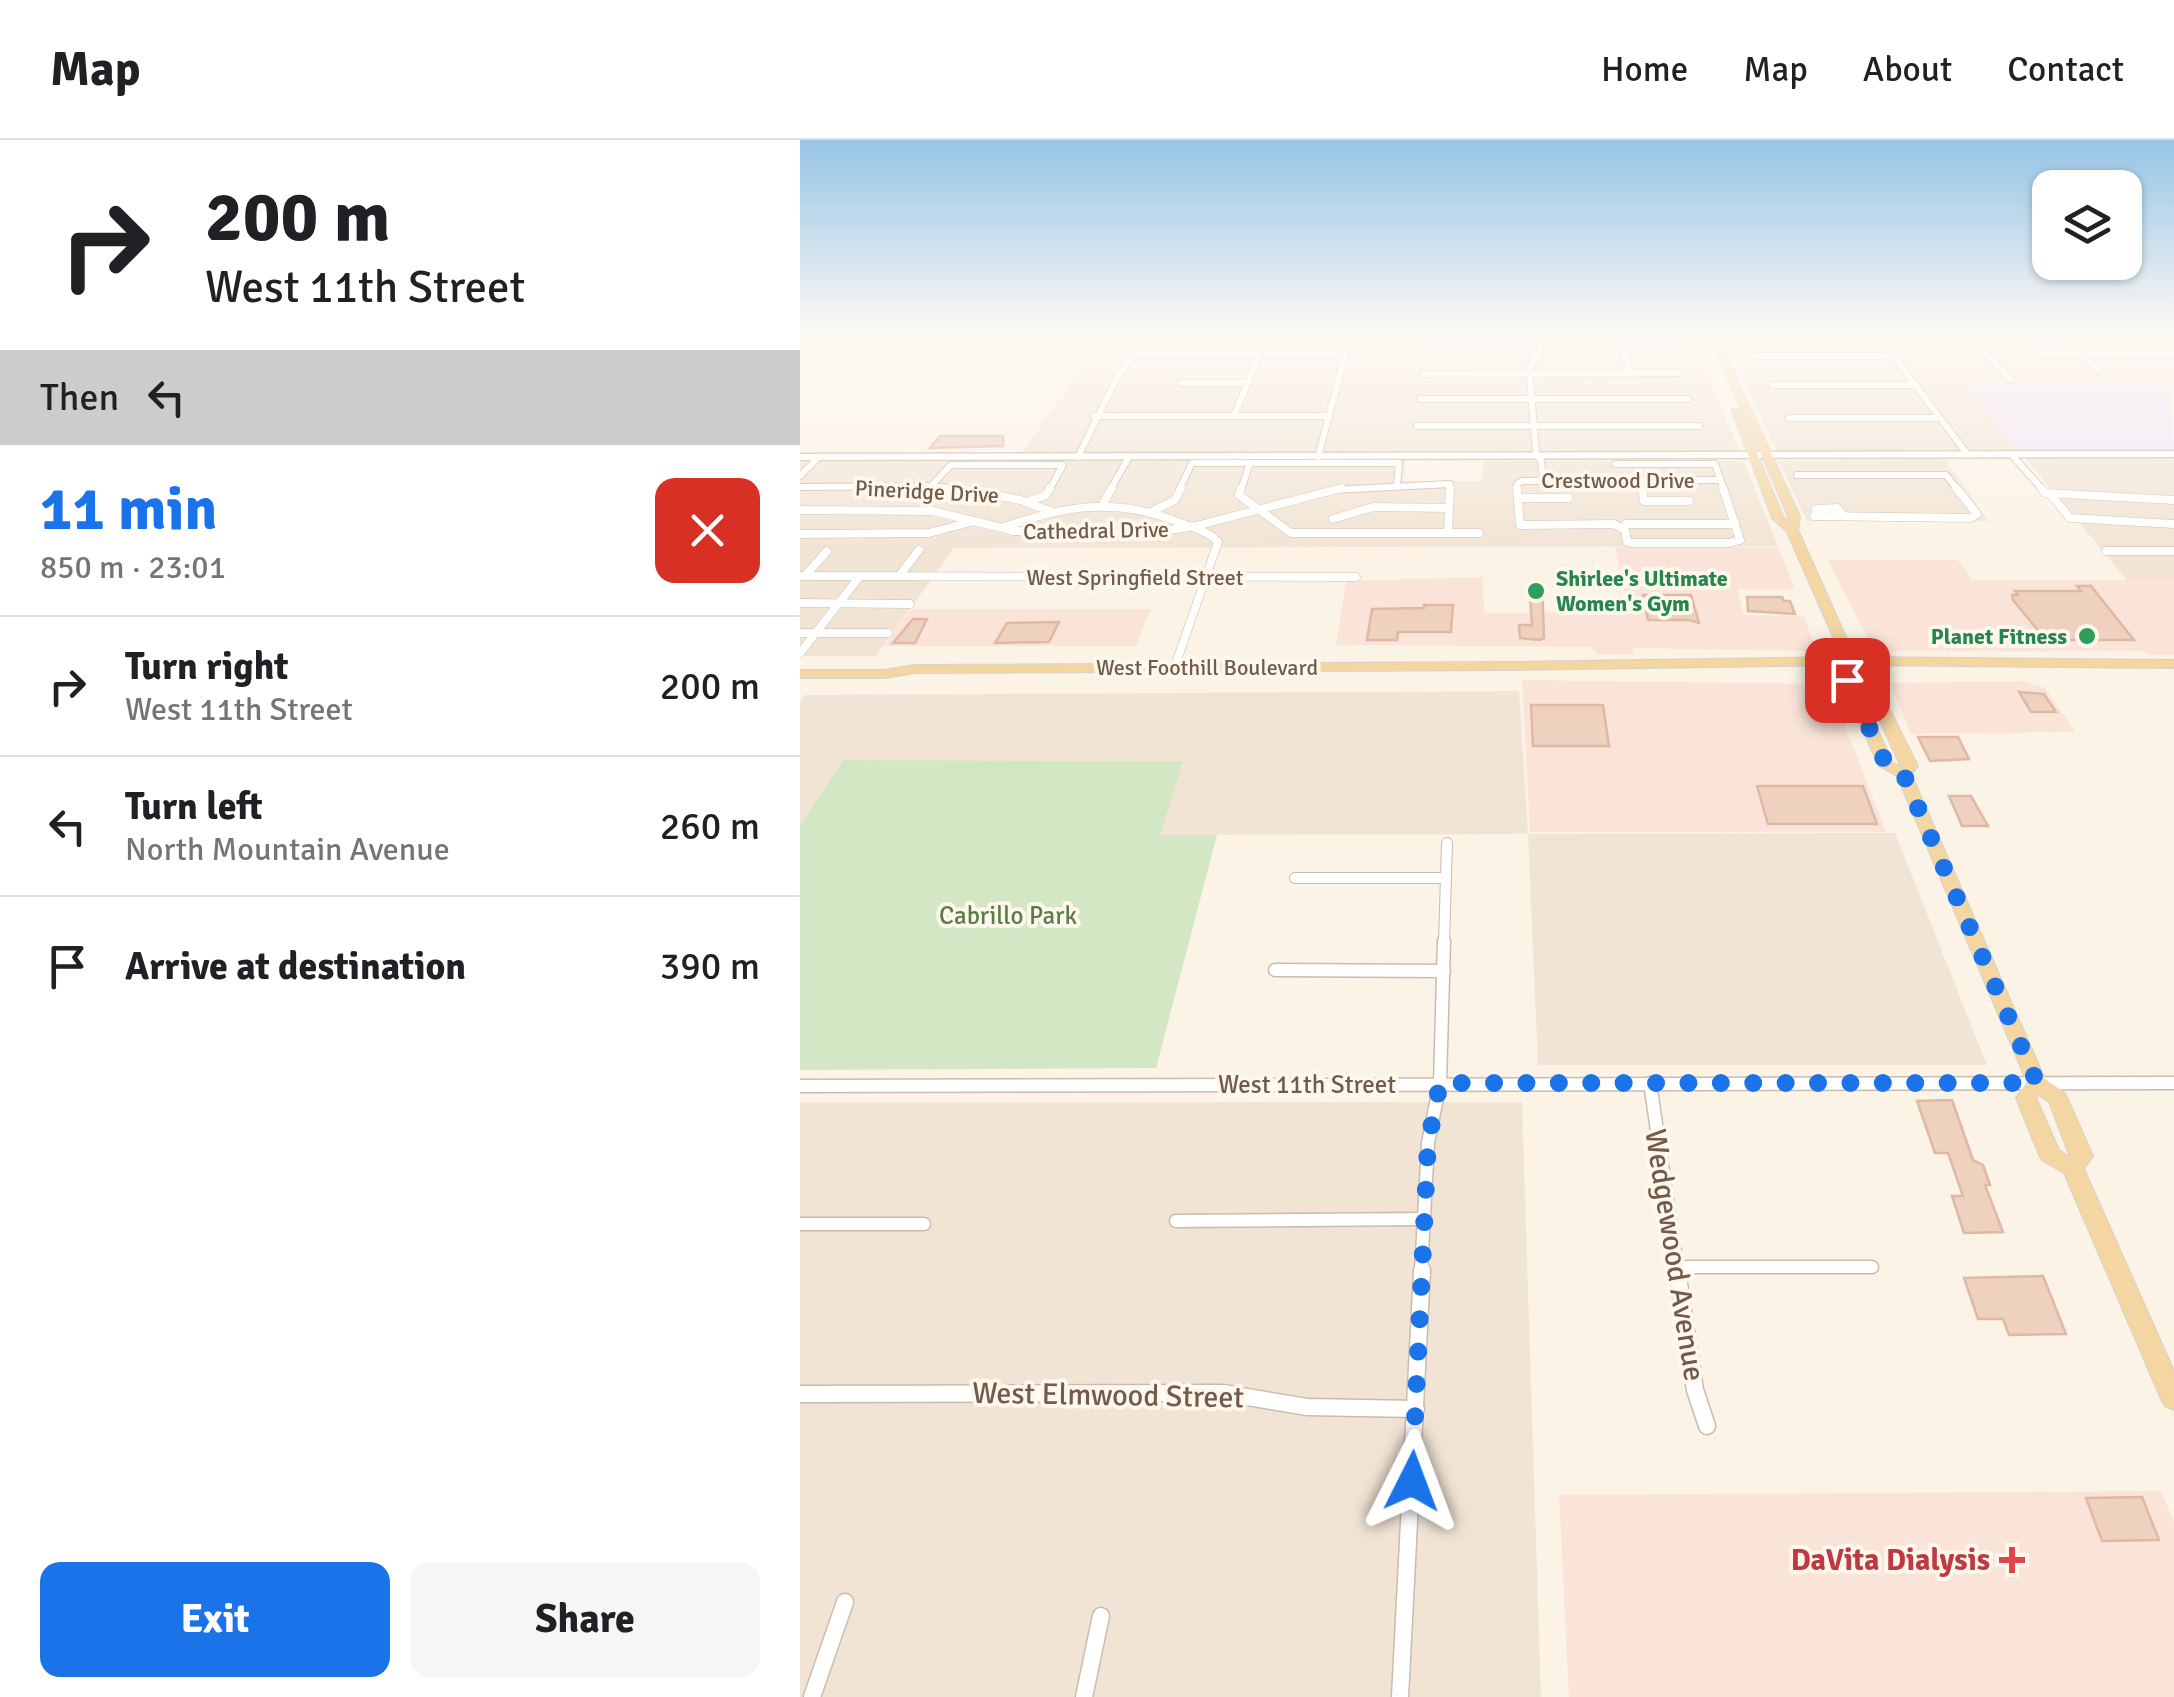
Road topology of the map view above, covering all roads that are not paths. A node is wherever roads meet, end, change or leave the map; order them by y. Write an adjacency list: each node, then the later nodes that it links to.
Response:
1 (1099, 409): 8 (street)
2 (1237, 409): 9 (street)
3 (1331, 409): 10 (street)
4 (1532, 409): 14 (street)
5 (1733, 409): 21 (main road)
6 (1746, 409): 22 (main road)
7 (1933, 409): 12 (street)
8 (1094, 416): 9 (street); 25 (street)
9 (1234, 416): 10 (street)
10 (1329, 416): 26 (street)
11 (1789, 418): 12 (street)
12 (1940, 418): 19 (street)
13 (1417, 426): 14 (street)
14 (1534, 426): 15 (street); 20 (street)
15 (1698, 426)
16 (2011, 454): 17 (street); 19 (street); 42 (street)
17 (2174, 454)
18 (1841, 455): 19 (street); 22 (street); 31 (street)
19 (1968, 455)
20 (1538, 456): 26 (street); 27 (street); 34 (street)
21 (1753, 456): 22 (street); 27 (street); 62 (main road)
22 (1767, 456): 62 (main road)
23 (800, 457): 24 (street)
24 (819, 457): 25 (street); 32 (street)
25 (1078, 457): 30 (street)
26 (1318, 457): 30 (street)
27 (1614, 460): 36 (street); 38 (street)
28 (1250, 463): 39 (street); 50 (street); 52 (street)
29 (1573, 468): 35 (street)
30 (1123, 473): 48 (street)
31 (1851, 475): 33 (street); 54 (street)
32 (800, 476)
33 (1797, 476)
34 (1543, 480): 35 (street, Crestwood Drive); 43 (street, Crestwood Drive)
35 (1575, 480): 36 (street, Crestwood Drive)
36 (1619, 480): 37 (street, Crestwood Drive)
37 (1640, 480): 38 (street, Crestwood Drive); 46 (street)
38 (1719, 480): 58 (street)
39 (1397, 484): 49 (street, Cathedral Drive); 50 (street, Cathedral Drive)
40 (800, 486): 41 (street, Pineridge Drive)
41 (931, 486): 47 (street, Pineridge Drive); 47 (street)
42 (2051, 495): 45 (street); 59 (street)
43 (1519, 498): 44 (street); 58 (street)
44 (1568, 498)
45 (2174, 500)
46 (1688, 501)
47 (1028, 502): 53 (street, Pineridge Drive)
48 (1107, 502): 52 (street); 53 (street)
49 (1449, 508): 55 (street); 63 (street)
50 (1255, 509): 60 (street, Cathedral Drive); 63 (street)
51 (800, 510): 56 (street, Cathedral Drive)
52 (1153, 511): 60 (street)
53 (1050, 512): 61 (street)
54 (1816, 516)
55 (1333, 519)
56 (975, 521): 61 (street, Cathedral Drive); 65 (street)
57 (1626, 524): 58 (street)
58 (1735, 524)
59 (2174, 524)
60 (1196, 526): 61 (street, Cathedral Drive); 74 (street)
61 (998, 529)
62 (1792, 530): 84 (main road)
63 (1448, 533): 64 (street)
64 (1479, 533)
65 (800, 534)
66 (919, 550): 73 (street)
67 (2174, 550): 69 (street)
68 (827, 551): 71 (street)
69 (2106, 551)
70 (1356, 574): 74 (street, West Springfield Street)
71 (803, 576): 72 (street, West Springfield Street)
72 (860, 576): 73 (street, West Springfield Street); 75 (street)
73 (899, 576): 74 (street, West Springfield Street)
74 (1206, 577): 83 (street)
75 (839, 603): 76 (street); 77 (street); 79 (street)
76 (800, 604)
77 (910, 604)
78 (800, 633): 79 (street)
79 (815, 633): 80 (street); 81 (street)
80 (888, 633)
81 (800, 652)
82 (2174, 664): 84 (main road, West Foothill Boulevard)
83 (1175, 666): 84 (main road, West Foothill Boulevard); 85 (main road, West Foothill Boulevard)
84 (1853, 666): 94 (main road)
85 (914, 669): 86 (main road, West Foothill Boulevard); 86 (main road, West Foothill Boulevard)
86 (804, 671)
87 (1447, 843): 89 (street)
88 (1295, 878): 89 (street)
89 (1446, 878): 91 (street)
90 (1275, 970): 91 (street)
91 (1444, 970): 92 (street)
92 (1440, 1083): 93 (street, West 11th Street); 96 (street, West 11th Street); 97 (street)
93 (1650, 1083): 94 (street, West 11th Street); 101 (street, Wedgewood Avenue)
94 (2037, 1083): 95 (street, West 11th Street); 104 (main road)
95 (2174, 1083)
96 (800, 1086)
97 (1424, 1219): 98 (street); 105 (street)
98 (1176, 1220)
99 (800, 1224): 100 (street)
100 (924, 1224)
101 (1674, 1267): 102 (street); 106 (street, Wedgewood Avenue)
102 (1872, 1267)
103 (800, 1394): 105 (street, West Elmwood Street)
104 (2174, 1399)
105 (1416, 1408): 111 (street)
106 (1707, 1426)
107 (845, 1602): 109 (street)
108 (1101, 1616): 110 (street)
109 (812, 1697)
110 (1084, 1697)
111 (1400, 1697)

